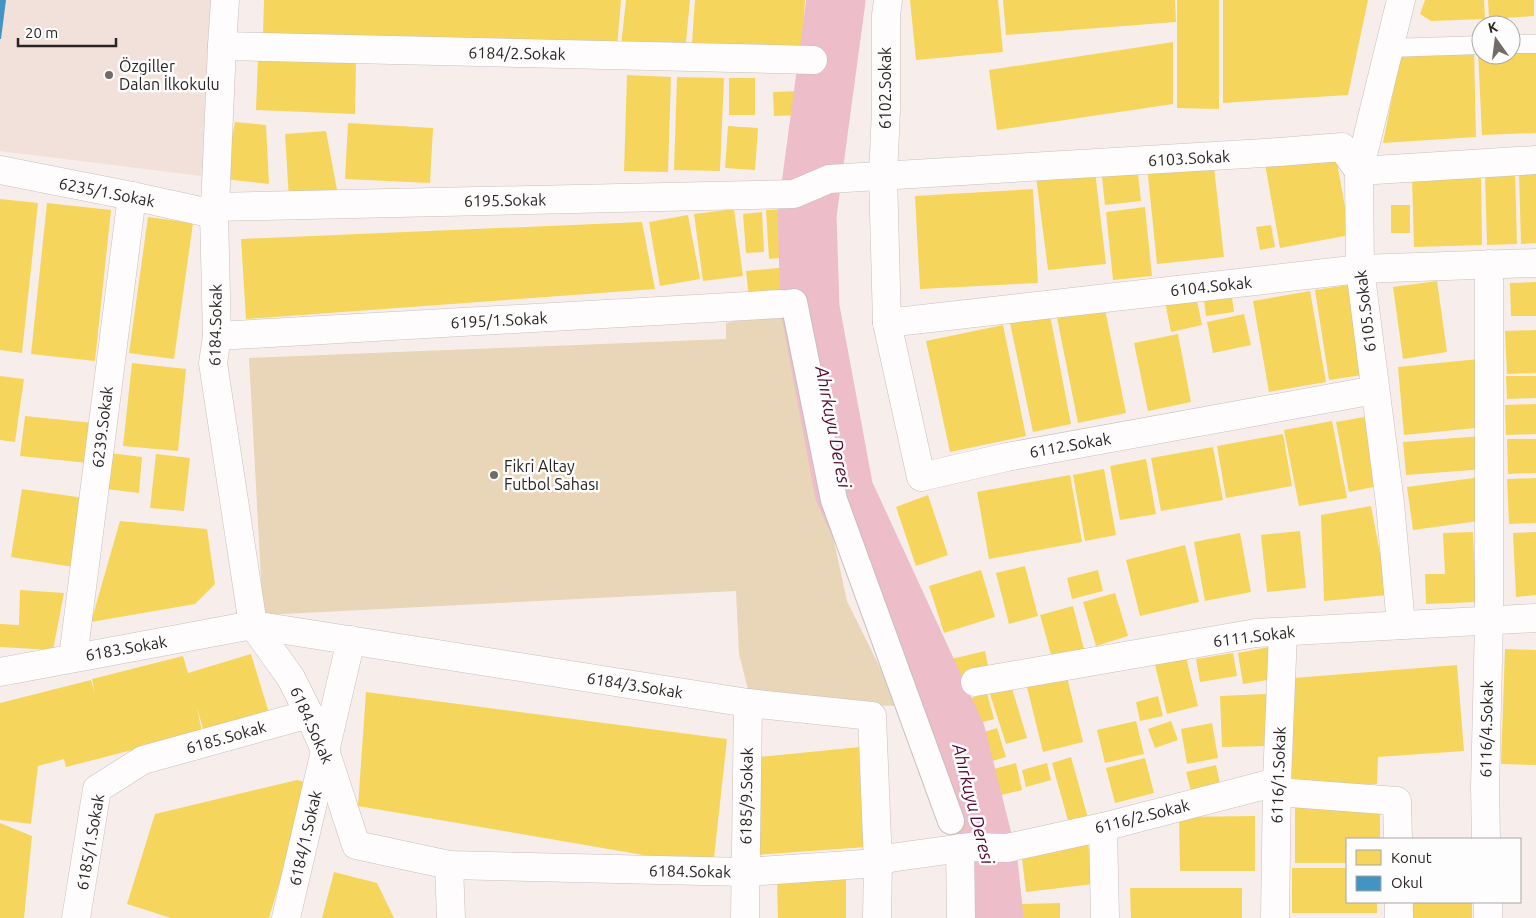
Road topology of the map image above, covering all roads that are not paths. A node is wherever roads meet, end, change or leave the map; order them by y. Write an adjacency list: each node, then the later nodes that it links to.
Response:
1 (226, 0): 7 (street, 6184.Sokak)
2 (888, 0): 13 (street, 6102.Sokak)
3 (1401, 0): 8 (street, 6105.Sokak)
4 (1521, 44): 5 (lane)
5 (1536, 44)
6 (1471, 45): 8 (lane)
7 (222, 46): 9 (street, 6184/2.Sokak); 16 (street, 6184.Sokak)
8 (1389, 48): 12 (street, 6105.Sokak)
9 (813, 60)
10 (1536, 160): 12 (street)
11 (0, 170): 15 (street, 6235/1.Sokak)
12 (1359, 171): 13 (street, 6103.Sokak); 19 (street, 6105.Sokak)
13 (883, 175): 14 (street, 6103.Sokak); 21 (street, 6102.Sokak)
14 (794, 194): 16 (street, 6195.Sokak)
15 (132, 196): 16 (street, 6235/1.Sokak); 30 (street, 6239.Sokak)
16 (214, 211): 22 (street, 6184.Sokak)
17 (1536, 263): 18 (street, 6104.Sokak)
18 (1490, 264): 19 (street, 6104.Sokak); 25 (street, 6116/4.Sokak)
19 (1360, 269): 21 (street, 6104.Sokak); 23 (street, 6105.Sokak)
20 (780, 304): 22 (street, 6195/1.Sokak); 38 (street)
21 (887, 323): 23 (street, 6112.Sokak)
22 (217, 336): 26 (street, 6184.Sokak)
23 (1375, 390): 27 (street, 6105.Sokak)
24 (1536, 618): 25 (street, 6111.Sokak)
25 (1489, 620): 27 (street, 6111.Sokak); 41 (street, 6116/4.Sokak)
26 (252, 625): 29 (street, 6184/3.Sokak); 30 (street, 6183.Sokak); 34 (street, 6184.Sokak)
27 (1401, 625): 28 (street, 6111.Sokak)
28 (1283, 632): 32 (street, 6111.Sokak); 37 (street, 6116/1.Sokak)
29 (351, 640): 33 (street, 6184/3.Sokak); 35 (street, 6184/1.Sokak)
30 (72, 658): 31 (street, 6183.Sokak)
31 (0, 672)
32 (975, 682)
33 (748, 703): 43 (street, 6184/3.Sokak); 45 (street, 6185/9.Sokak)
34 (308, 714): 35 (street, 6184.Sokak); 36 (street, 6185.Sokak)
35 (326, 750): 44 (street, 6184.Sokak); 49 (street, 6184/1.Sokak)
36 (143, 760): 48 (street, 6185/1.Sokak)
37 (1277, 787): 39 (street, 6116/2.Sokak); 40 (street, 6116/2.Sokak); 55 (street, 6116/1.Sokak)
38 (951, 821)
39 (1103, 827): 42 (street, 6116/2.Sokak); 54 (street)
40 (1398, 838)
41 (1486, 838)
42 (965, 848): 43 (street, 6184.Sokak); 53 (street)
43 (878, 863): 45 (street, 6184.Sokak); 52 (street)
44 (449, 865): 45 (street, 6184.Sokak); 50 (street)
45 (745, 872): 51 (street, 6185/9.Sokak)
46 (1399, 903): 56 (street)
47 (1488, 903): 57 (street)
48 (76, 918)
49 (286, 918)
50 (451, 918)
51 (745, 918)
52 (877, 918)
53 (961, 918)
54 (1104, 918)
55 (1275, 918)
56 (1399, 918)
57 (1488, 918)

